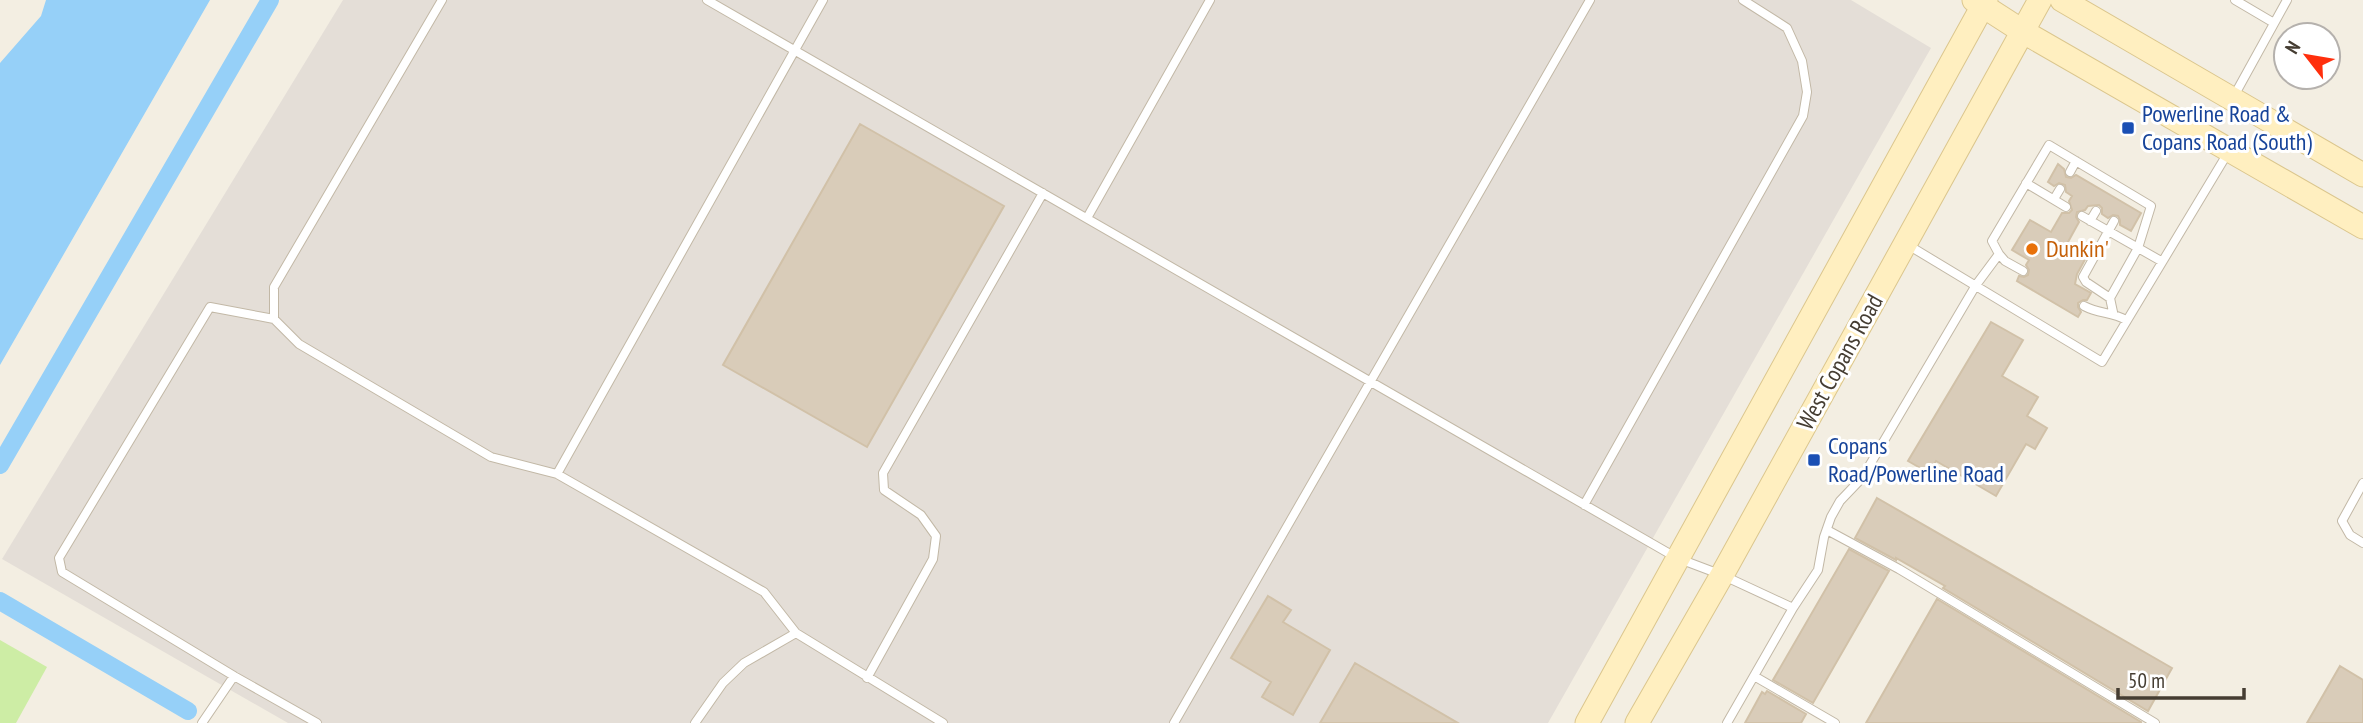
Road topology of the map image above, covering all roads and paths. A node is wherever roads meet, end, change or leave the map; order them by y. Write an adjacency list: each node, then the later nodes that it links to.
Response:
1 (442, 0): 47 (lane)
2 (707, 0): 16 (lane)
3 (824, 0): 16 (lane)
4 (1210, 0): 34 (lane)
5 (1590, 0): 49 (lane)
6 (1743, 0): 52 (lane)
7 (2040, 0): 15 (main road, West Copans Road)
8 (2062, 0): 17 (main road)
9 (2235, 0): 13 (lane)
10 (2287, 0): 12 (lane)
11 (1981, 2): 15 (main road); 55 (main road, West Copans Road)
12 (2275, 21)
13 (2272, 22)
14 (2272, 27): 17 (lane)
15 (2022, 32): 18 (main road); 38 (main road, West Copans Road)
16 (793, 51): 27 (lane); 50 (lane)
17 (2232, 99): 22 (main road)
18 (2229, 150): 36 (main road); 41 (lane)
19 (2076, 161): 20 (lane); 21 (lane); 23 (lane)
20 (2070, 172)
21 (2097, 174): 24 (lane); 25 (lane)
22 (2363, 175)
23 (2026, 183): 30 (lane); 40 (lane)
24 (2112, 183): 28 (lane); 29 (lane)
25 (2091, 184)
26 (2060, 189): 30 (lane)
27 (1043, 193): 34 (lane); 61 (lane)
28 (2106, 193)
29 (2130, 194): 31 (lane); 39 (lane)
30 (2054, 199): 32 (lane)
31 (2125, 204)
32 (2066, 207)
33 (2096, 211): 37 (lane)
34 (1087, 218): 49 (lane)
35 (2114, 221): 37 (lane)
36 (2363, 227)
37 (2108, 231): 39 (lane); 44 (lane)
38 (1905, 244): 43 (lane); 56 (main road, West Copans Road)
39 (2138, 248): 41 (lane); 44 (lane)
40 (1998, 254): 42 (lane); 43 (lane)
41 (2161, 261): 48 (lane)
42 (2022, 271)
43 (1976, 285): 48 (lane); 53 (lane)
44 (2110, 298): 46 (lane)
45 (2084, 306): 46 (lane)
46 (2113, 313): 48 (lane)
47 (274, 318): 50 (lane); 60 (lane)
48 (2126, 320)
49 (1370, 381): 52 (lane); 66 (lane)
50 (557, 474): 58 (lane)
51 (2363, 483): 54 (lane)
52 (1584, 505): 55 (lane)
53 (1827, 530): 57 (lane); 71 (lane)
54 (2363, 542)
55 (1677, 558): 56 (lane); 67 (main road, West Copans Road)
56 (1722, 575): 57 (lane); 68 (main road, West Copans Road)
57 (1793, 608): 59 (lane)
58 (796, 633): 61 (lane); 64 (lane)
59 (1754, 676): 69 (lane); 70 (lane)
60 (234, 677): 62 (lane); 63 (lane)
61 (867, 678): 65 (lane)
62 (202, 723)
63 (317, 723)
64 (695, 723)
65 (943, 723)
66 (1174, 723)
67 (1587, 723)
68 (1637, 723)
69 (1727, 723)
70 (1835, 723)
71 (2155, 723)

